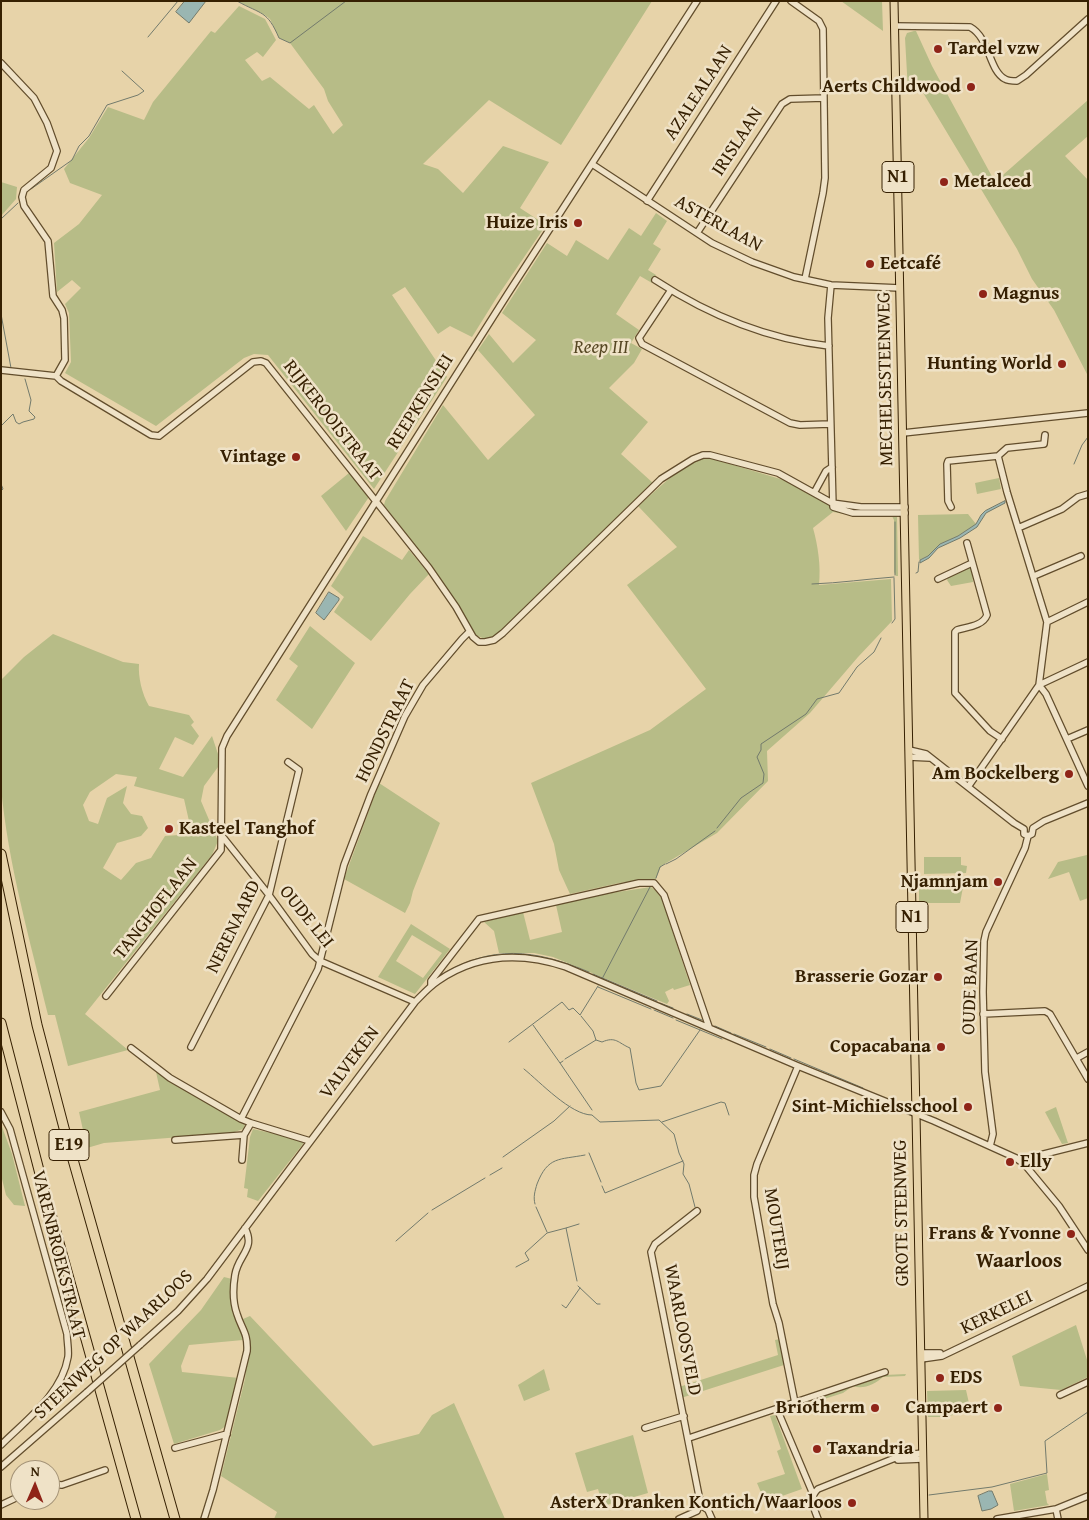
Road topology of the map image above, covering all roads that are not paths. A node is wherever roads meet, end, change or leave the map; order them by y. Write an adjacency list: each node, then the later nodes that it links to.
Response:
1 (697, 1): 9 (street, REEPKENSLEI)
2 (776, 1): 10 (street, AZALEALAAN)
3 (792, 1): 8 (street)
4 (894, 1): 6 (main road, MECHELSESTEENWEG / N1)
5 (1088, 19): 6 (street)
6 (895, 26): 15 (main road, MECHELSESTEENWEG / N1)
7 (1, 63): 19 (street)
8 (824, 98): 11 (street, IRISLAAN); 12 (street)
9 (592, 164): 10 (street, ASTERLAAN); 28 (street, REEPKENSLEI)
10 (647, 201): 11 (street, ASTERLAAN)
11 (697, 233): 12 (street, ASTERLAAN)
12 (805, 279): 14 (street, ASTERLAAN)
13 (655, 280): 16 (street)
14 (832, 285): 15 (street, ASTERLAAN); 17 (street)
15 (900, 288): 22 (main road, MECHELSESTEENWEG / N1)
16 (670, 290): 17 (street); 21 (street)
17 (829, 346): 21 (street)
18 (1, 370): 19 (street)
19 (56, 376): 28 (street, RIJKEROOISTRAAT)
20 (1088, 413): 22 (street)
21 (830, 424): 25 (street)
22 (904, 433): 31 (main road, MECHELSESTEENWEG / N1)
23 (1045, 435): 24 (street)
24 (998, 456): 30 (street); 32 (street)
25 (832, 466): 26 (street); 29 (street)
26 (814, 493): 29 (street); 40 (street)
27 (1088, 494): 32 (street)
28 (376, 501): 40 (street, RIJKEROOISTRAAT); 53 (street, REEPKENSLEI)
29 (832, 503): 31 (street)
30 (951, 507)
31 (905, 510): 46 (main road, MECHELSESTEENWEG / N1)
32 (1018, 528): 36 (street)
33 (967, 544): 35 (street)
34 (1081, 556): 36 (street)
35 (972, 563): 37 (street); 44 (street)
36 (1034, 576): 39 (street)
37 (938, 579)
38 (1088, 602): 39 (street)
39 (1048, 622): 42 (street)
40 (469, 632): 57 (street, HONDSTRAAT)
41 (1088, 662): 42 (street)
42 (1039, 685): 44 (street); 45 (street)
43 (1088, 730): 45 (street)
44 (1002, 739): 49 (street)
45 (1066, 739): 48 (street)
46 (909, 754): 49 (street); 71 (main road, GROTE STEENWEG / N1)
47 (288, 762): 56 (street, NERENAARD)
48 (1088, 786)
49 (968, 787): 52 (street)
50 (1088, 803): 51 (street)
51 (1033, 828): 52 (street); 54 (street)
52 (1024, 829): 54 (street)
53 (222, 836): 56 (street, OUDE LEI); 59 (street, TANGHOFLAAN)
54 (1028, 836): 61 (street, OUDE BAAN)
55 (1, 854): 106 (highway, E19)
56 (270, 895): 57 (street, OUDE LEI); 64 (street, NERENAARD)
57 (320, 961): 60 (street, OUDE LEI); 72 (street, HONDSTRAAT)
58 (431, 986): 60 (street, VALVEKEN); 63 (street); 63 (street)
59 (106, 996)
60 (415, 1002): 76 (street, VALVEKEN)
61 (983, 1014): 67 (street); 78 (street, OUDE BAAN)
62 (1, 1023): 105 (highway, E19)
63 (709, 1027): 68 (street)
64 (191, 1047)
65 (131, 1048): 72 (street)
66 (1088, 1052): 67 (street)
67 (1077, 1058): 69 (street)
68 (798, 1066): 71 (street); 89 (street, MOUTERIJ)
69 (1088, 1079)
70 (1, 1112): 95 (street, VARENBROEKSTRAAT)
71 (916, 1114): 78 (street); 85 (main road, GROTE STEENWEG / N1)
72 (241, 1119): 73 (street)
73 (250, 1123): 74 (street); 76 (street)
74 (244, 1135): 75 (street); 79 (street)
75 (175, 1140)
76 (310, 1141): 82 (street, STEENWEG OP WAARLOOS)
77 (1088, 1143): 80 (street)
78 (990, 1146): 80 (street)
79 (242, 1160)
80 (1025, 1165): 83 (street)
81 (697, 1211): 91 (street, WAARLOOSVELD)
82 (245, 1228): 93 (street); 98 (street, STEENWEG OP WAARLOOS, bridge)
83 (1088, 1250)
84 (1088, 1286): 85 (street, KERKELEI)
85 (921, 1356): 97 (main road, GROTE STEENWEG / N1)
86 (885, 1372): 89 (street)
87 (1088, 1382): 88 (street)
88 (1060, 1395)
89 (795, 1403): 90 (street)
90 (777, 1410): 94 (street); 101 (street)
91 (684, 1416): 92 (street, WAARLOOSVELD); 94 (street, WAARLOOSVELD)
92 (645, 1428)
93 (227, 1434): 96 (street); 107 (street)
94 (688, 1438): 103 (street, WAARLOOSVELD)
95 (1, 1445)
96 (175, 1448)
97 (922, 1456): 101 (street); 111 (main road, GROTE STEENWEG / N1)
98 (1, 1467)
99 (106, 1470): 100 (street)
100 (60, 1484)
101 (813, 1494): 110 (street)
102 (1088, 1496): 104 (street)
103 (700, 1504): 108 (street); 109 (street, WAARLOOSVELD)
104 (1056, 1509): 112 (street); 113 (street)
105 (136, 1519)
106 (175, 1519)
107 (204, 1519)
108 (679, 1519)
109 (712, 1519)
110 (818, 1519)
111 (924, 1519)
112 (997, 1519)
113 (1058, 1519)

